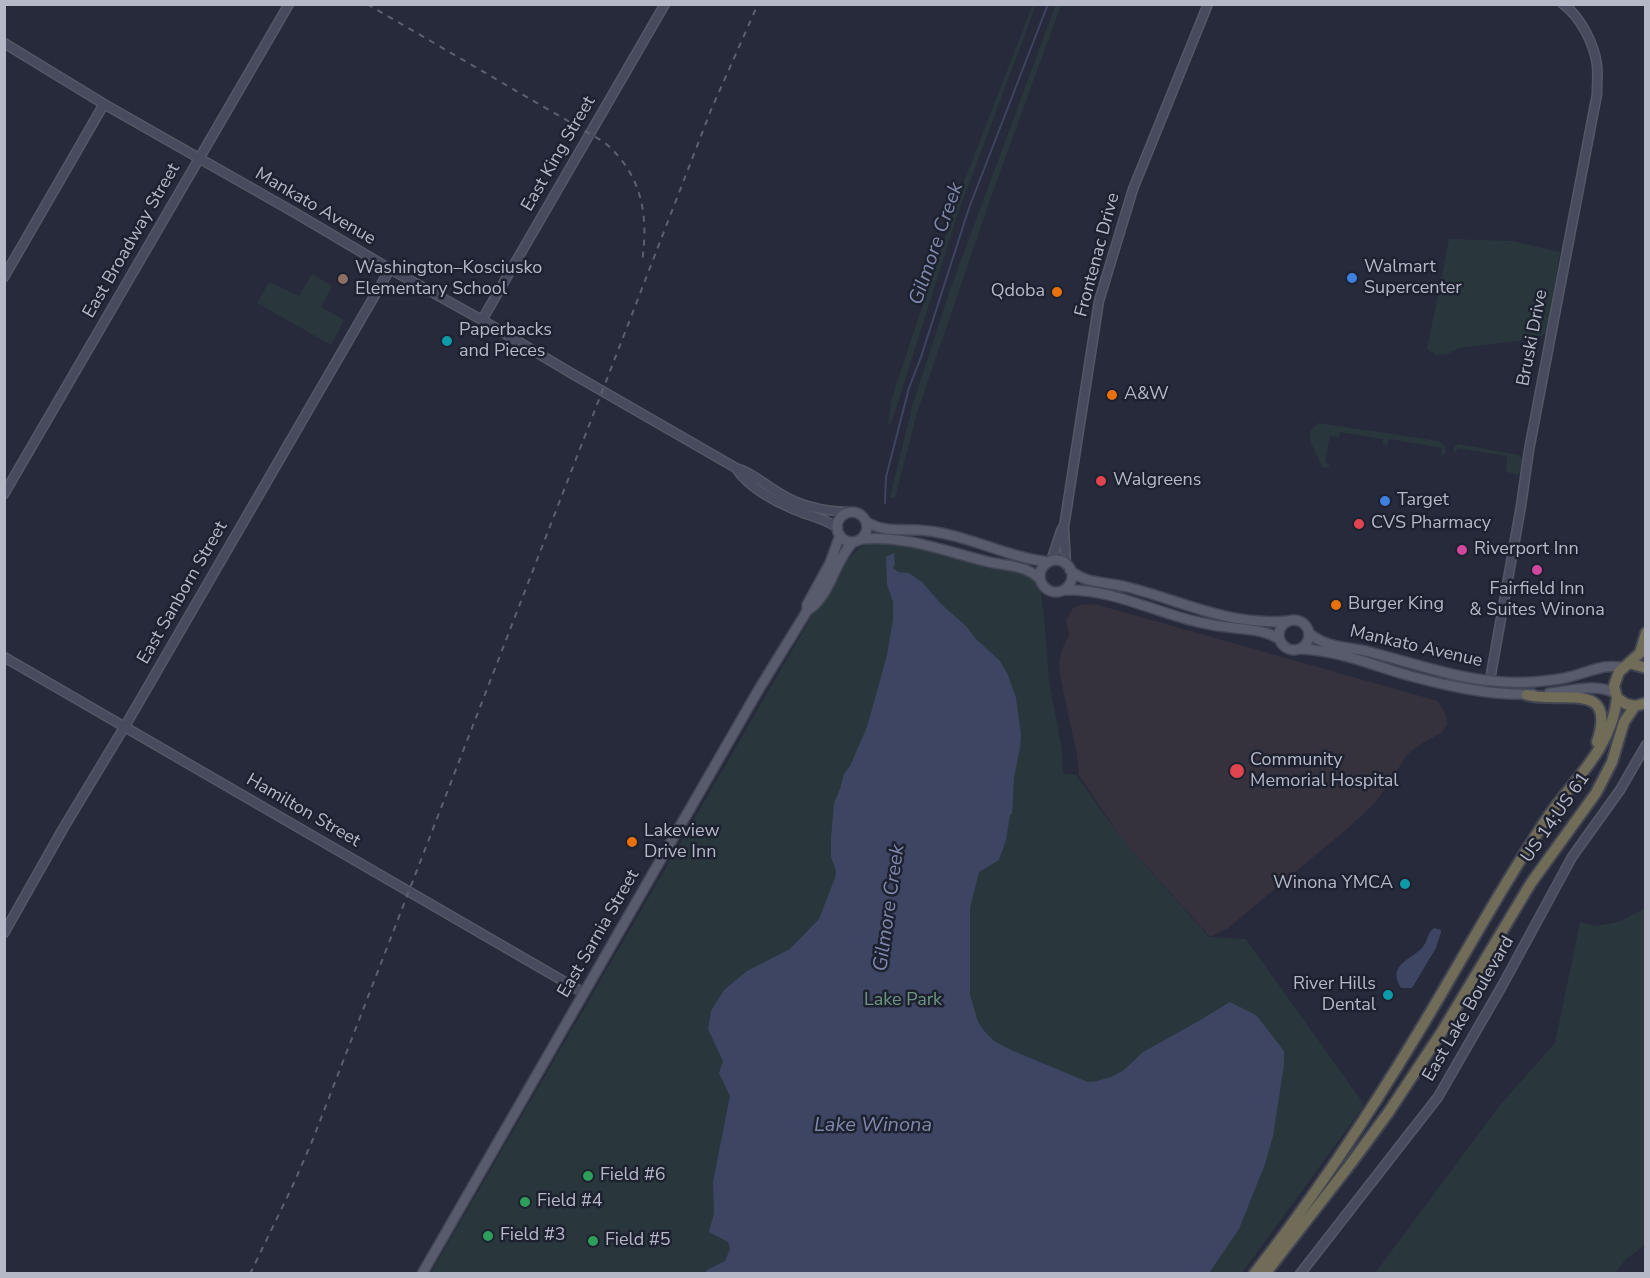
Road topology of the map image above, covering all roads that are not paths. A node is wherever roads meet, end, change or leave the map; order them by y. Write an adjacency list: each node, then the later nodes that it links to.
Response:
1 (289, 4): 7 (street, East Broadway Street)
2 (665, 4): 10 (street, East King Street)
3 (1208, 4): 15 (street, Frontenac Drive)
4 (1566, 7): 31 (street, Bruski Drive)
5 (4, 43): 6 (street, Mankato Avenue)
6 (104, 105): 7 (street, Mankato Avenue); 9 (street)
7 (199, 159): 8 (street, Mankato Avenue); 12 (street, East Broadway Street)
8 (390, 269): 10 (street, Mankato Avenue); 36 (street, East Sanborn Street)
9 (4, 277)
10 (482, 320): 11 (street, Mankato Avenue)
11 (736, 468): 13 (street, Mankato Avenue); 16 (street, Mankato Avenue)
12 (4, 494)
13 (848, 512): 14 (main road, Mankato Avenue); 16 (main road)
14 (867, 522): 17 (main road); 18 (main road, Mankato Avenue)
15 (1064, 527): 18 (street, Frontenac Drive); 19 (street, Frontenac Drive)
16 (839, 532): 17 (main road, Mankato Avenue); 22 (main road, East Sarnia Street)
17 (857, 541): 20 (main road, Mankato Avenue); 22 (main road, East Sarnia Street)
18 (1050, 562): 19 (main road, Mankato Avenue); 20 (main road)
19 (1068, 567): 21 (main road); 23 (main road, Mankato Avenue)
20 (1040, 579): 21 (main road, Mankato Avenue)
21 (1064, 590): 26 (main road, Mankato Avenue)
22 (807, 611): 40 (main road, East Sarnia Street)
23 (1288, 621): 24 (main road, Mankato Avenue); 26 (main road)
24 (1309, 633): 27 (main road); 31 (main road, Mankato Avenue)
25 (1646, 633): 29 (highway, US 14;US 61)
26 (1279, 639): 27 (main road, Mankato Avenue)
27 (1300, 649): 32 (main road, Mankato Avenue)
28 (4, 657): 36 (street, Hamilton Street)
29 (1626, 665): 30 (highway); 31 (main road, Mankato Avenue); 34 (highway, US 14;US 61)
30 (1646, 668)
31 (1490, 680): 32 (street)
32 (1430, 681): 33 (main road, Mankato Avenue)
33 (1527, 694): 34 (main road, Mankato Avenue); 38 (highway)
34 (1616, 695): 35 (highway, US 14;US 61); 38 (highway, US 14;US 61)
35 (1641, 706): 43 (highway, US 14;US 61)
36 (124, 727): 39 (street, East Sanborn Street); 40 (street, Hamilton Street)
37 (1646, 745): 44 (street, East Lake Boulevard)
38 (1584, 772): 42 (highway, US 14;US 61)
39 (4, 933)
40 (584, 993): 41 (main road, East Sarnia Street)
41 (422, 1274)
42 (1254, 1274)
43 (1265, 1274)
44 (1300, 1274)

